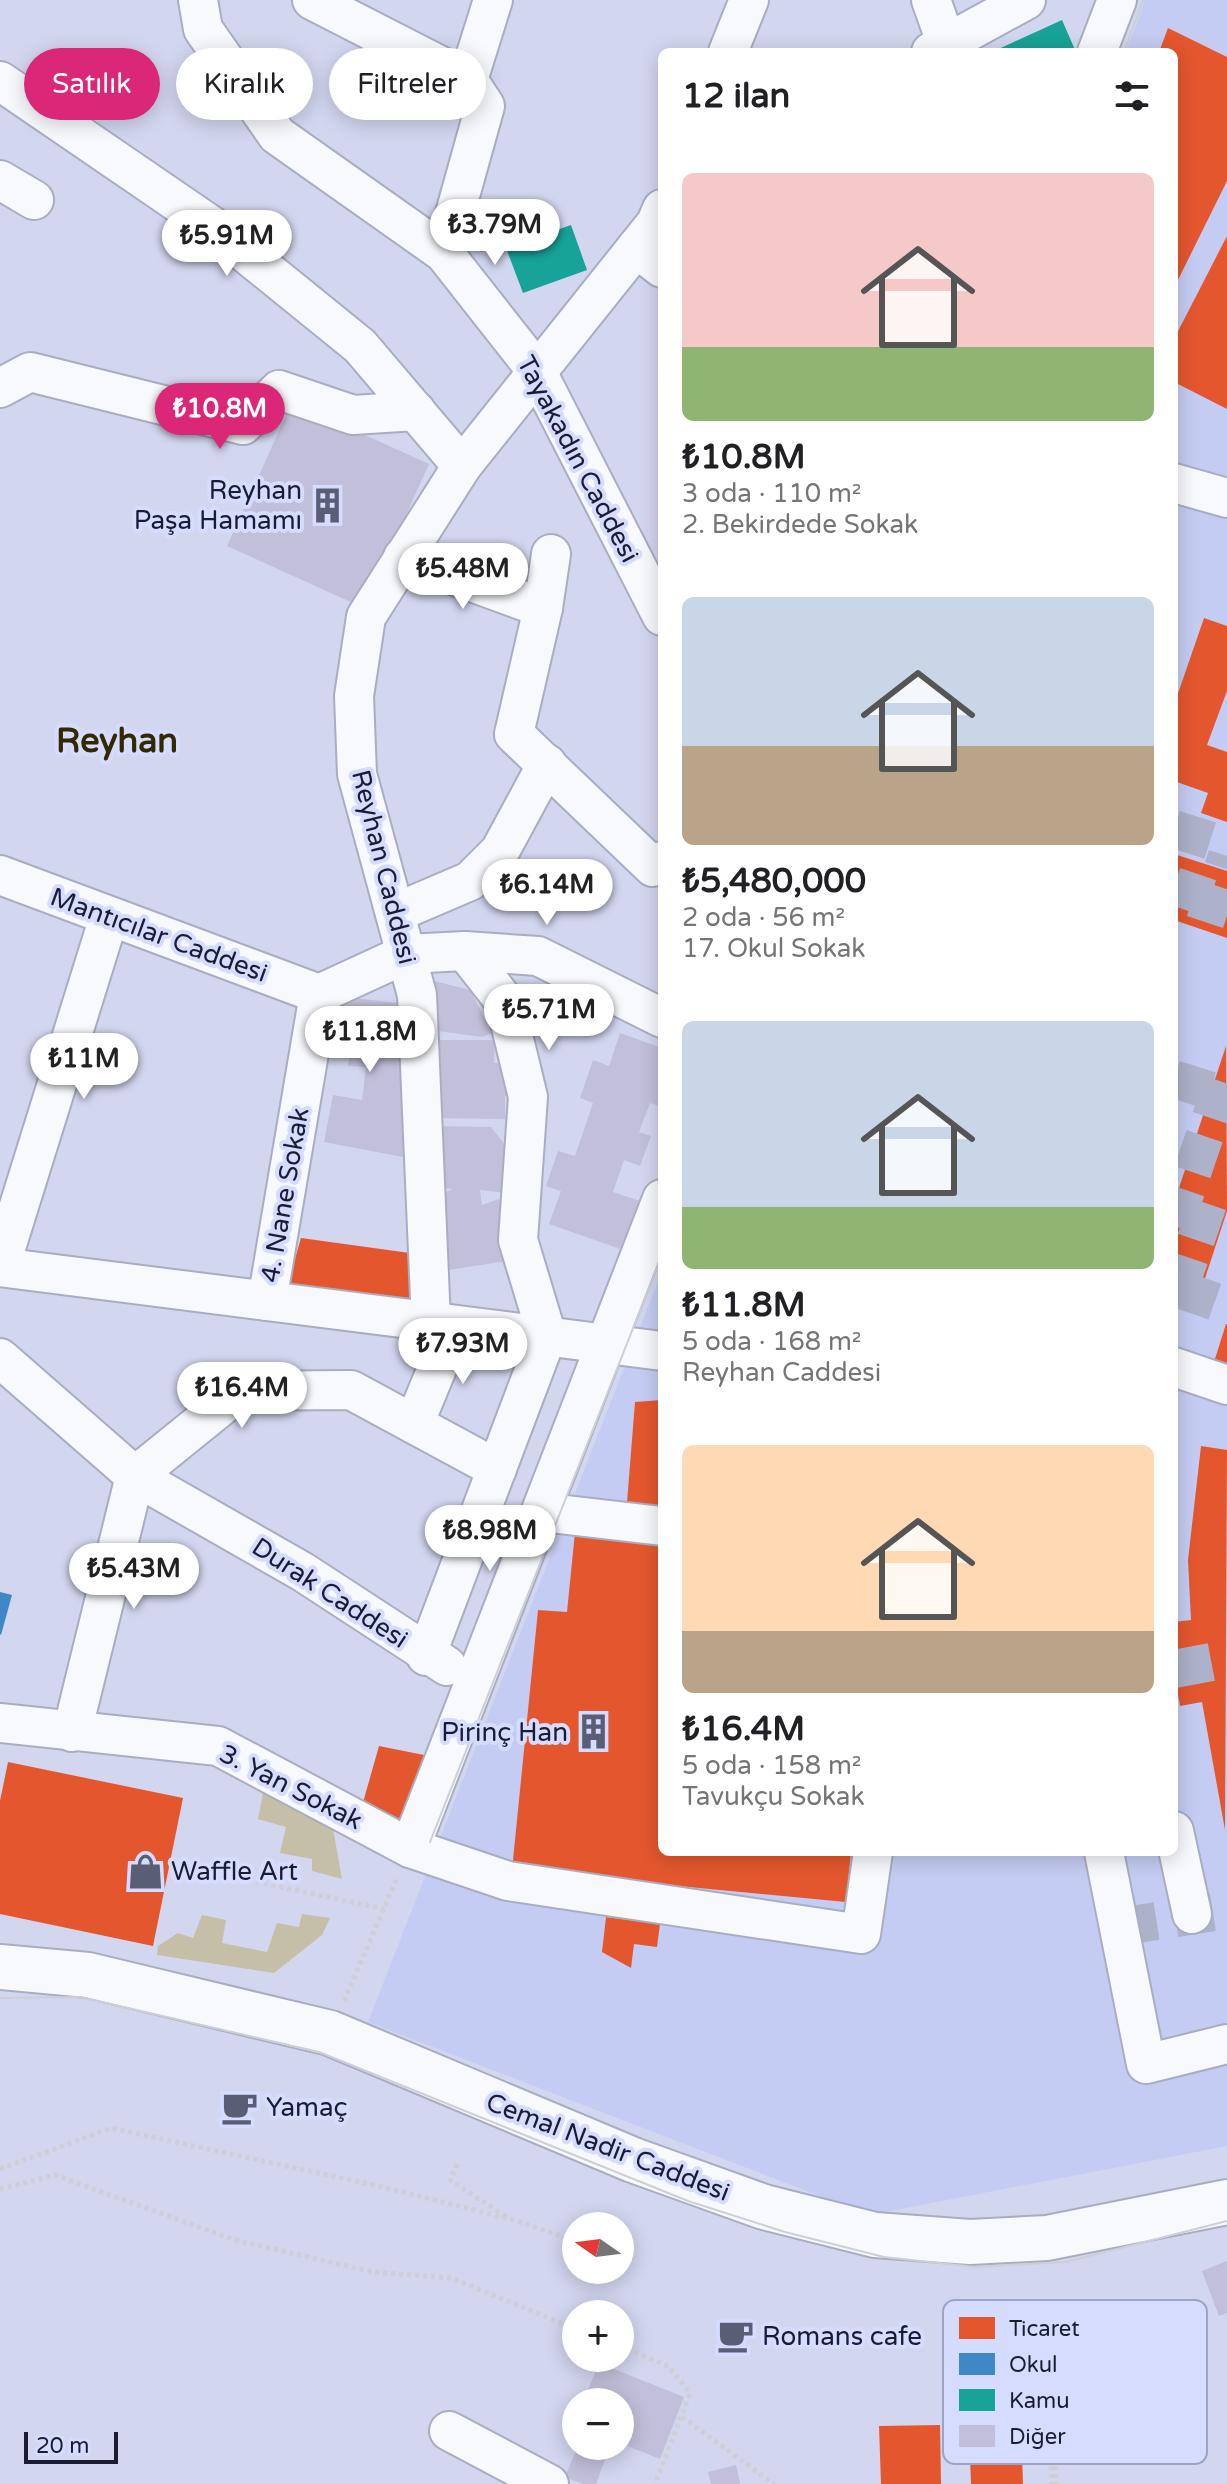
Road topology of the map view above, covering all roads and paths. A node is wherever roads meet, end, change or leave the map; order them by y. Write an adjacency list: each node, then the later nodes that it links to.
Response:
1 (198, 0): 18 (street, Tayakadın Caddesi)
2 (312, 0): 9 (street)
3 (493, 0): 10 (street)
4 (749, 0): 11 (street)
5 (931, 0): 8 (street)
6 (1026, 0): 8 (street)
7 (1117, 0): 12 (street)
8 (939, 47)
9 (406, 48)
10 (478, 48)
11 (730, 48)
12 (1099, 48)
13 (0, 81): 22 (street)
14 (481, 120): 18 (street)
15 (0, 180): 16 (street)
16 (34, 200)
17 (658, 218): 19 (street, Reyhan Caddesi)
18 (444, 253): 20 (street, Tayakadın Caddesi)
19 (649, 258): 20 (street, Reyhan Caddesi)
20 (536, 370): 23 (street, Reyhan Caddesi); 29 (street, Tayakadın Caddesi)
21 (0, 388): 22 (street)
22 (416, 411): 23 (street)
23 (462, 466): 27 (street, Reyhan Caddesi)
24 (1178, 484): 25 (street)
25 (1227, 498)
26 (551, 554): 28 (street)
27 (403, 557): 28 (street); 33 (street, Reyhan Caddesi)
28 (543, 608): 30 (street)
29 (658, 608)
30 (547, 764): 31 (street); 33 (street)
31 (658, 864)
32 (0, 875): 34 (street, Mantıcılar Caddesi)
33 (395, 913): 36 (street, Reyhan Caddesi)
34 (109, 917): 37 (street, Mantıcılar Caddesi); 40 (street)
35 (465, 951): 36 (street); 38 (street); 43 (street)
36 (406, 954): 37 (street); 42 (street, Reyhan Caddesi)
37 (319, 994): 41 (street, 4. Nane Sokak)
38 (658, 1016)
39 (658, 1218): 44 (street)
40 (0, 1267): 41 (street)
41 (267, 1301): 42 (street)
42 (443, 1323): 43 (street); 48 (street)
43 (547, 1336): 44 (street); 49 (street)
44 (631, 1347): 51 (street)
45 (0, 1358): 50 (street, Durak Caddesi)
46 (1178, 1368): 47 (street)
47 (1227, 1385)
48 (414, 1424): 49 (street); 50 (street)
49 (497, 1469): 53 (street)
50 (135, 1476): 53 (street, Durak Caddesi); 56 (street)
51 (541, 1512): 52 (street); 54 (street)
52 (658, 1526)
53 (426, 1656): 54 (street, Durak Caddesi)
54 (472, 1679): 57 (street)
55 (0, 1723): 56 (street, 3. Yan Sokak)
56 (72, 1732): 57 (street, 3. Yan Sokak)
57 (410, 1848): 59 (street, 3. Yan Sokak); 62 (path)
58 (1178, 1849): 63 (street)
59 (872, 1856)
60 (1105, 1856): 66 (street)
61 (170, 1863): 62 (path)
62 (384, 1909): 65 (path)
63 (1192, 1914)
64 (0, 1967): 65 (main road, Cemal Nadir Caddesi)
65 (330, 2033): 70 (main road, Cemal Nadir Caddesi)
66 (1227, 2044)
67 (457, 2164): 71 (path)
68 (0, 2169): 71 (path)
69 (0, 2189): 73 (path)
70 (1227, 2202)
71 (511, 2219): 72 (path)
72 (562, 2236)
73 (562, 2323)
74 (634, 2352): 75 (path)
75 (682, 2417): 79 (path); 80 (path)
76 (449, 2431): 78 (street)
77 (1054, 2464): 81 (path)
78 (549, 2484)
79 (655, 2484)
80 (774, 2484)
81 (1054, 2484)

